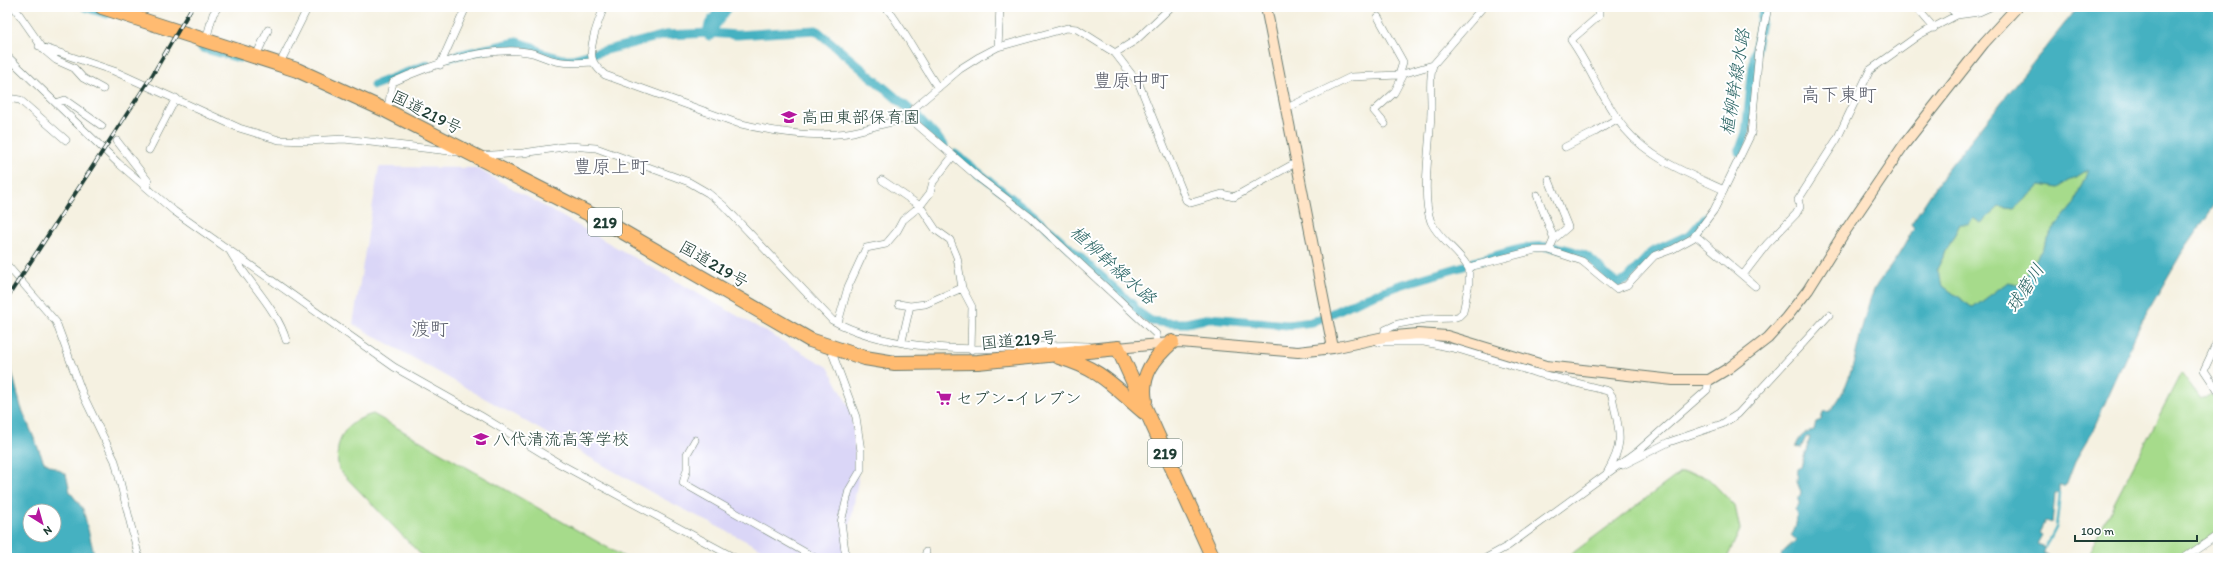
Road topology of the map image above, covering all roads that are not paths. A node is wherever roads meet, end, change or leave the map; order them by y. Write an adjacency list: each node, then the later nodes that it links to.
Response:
1 (14, 7): 23 (street)
2 (102, 7): 22 (highway, 国道219号 / 219)
3 (218, 7): 22 (street)
4 (308, 7): 29 (street)
5 (466, 7): 30 (street)
6 (604, 7): 28 (street)
7 (886, 7): 34 (street)
8 (1000, 7): 24 (street)
9 (1171, 7): 25 (street)
10 (1266, 7): 38 (street)
11 (1482, 7): 31 (street)
12 (1599, 7): 41 (street)
13 (1768, 7): 54 (street)
14 (1916, 7): 20 (street)
15 (1949, 7): 18 (street)
16 (1990, 7): 18 (street)
17 (2017, 7): 81 (street)
18 (1957, 15): 20 (street)
19 (1378, 18): 32 (street)
20 (1934, 28): 62 (street)
21 (268, 30): 27 (street)
22 (206, 40): 27 (highway, 国道219号 / 219)
23 (39, 46): 33 (street); 36 (street)
24 (998, 47): 25 (street); 34 (street)
25 (1115, 52): 50 (street)
26 (7, 56): 37 (street)
27 (255, 58): 29 (highway, 国道219号 / 219)
28 (593, 62): 30 (street); 40 (street)
29 (279, 65): 39 (highway, 国道219号 / 219)
30 (440, 65): 39 (street)
31 (1433, 65): 32 (street); 61 (street)
32 (1402, 75): 38 (street); 42 (street)
33 (103, 88)
34 (938, 88): 40 (street)
35 (7, 98): 44 (street)
36 (176, 98): 47 (street); 48 (street)
37 (56, 103): 43 (street); 53 (street)
38 (1287, 108): 50 (street)
39 (387, 111): 48 (highway, 国道219号 / 219)
40 (907, 118): 49 (street)
41 (1618, 118): 46 (street); 54 (street)
42 (1385, 124)
43 (102, 126)
44 (66, 140)
45 (117, 141): 53 (street)
46 (1565, 147)
47 (149, 150)
48 (475, 156): 68 (street); 76 (highway, 国道219号 / 219)
49 (953, 156): 56 (street); 73 (street)
50 (1297, 162): 78 (street)
51 (882, 180): 56 (street)
52 (1549, 180): 58 (street)
53 (148, 188): 59 (street)
54 (1721, 189): 57 (street)
55 (1537, 195): 58 (street)
56 (920, 206): 64 (street); 68 (street)
57 (1696, 235): 58 (street); 62 (street)
58 (1551, 245): 61 (street)
59 (229, 249): 70 (street); 88 (street)
60 (7, 265): 87 (street)
61 (1469, 269): 69 (street)
62 (1744, 275): 63 (street)
63 (1755, 286)
64 (962, 288): 66 (street); 79 (street)
65 (899, 304): 66 (street)
66 (910, 306): 72 (street)
67 (1829, 315): 85 (street)
68 (838, 323): 72 (street)
69 (1384, 337): 75 (street); 81 (street)
70 (286, 340)
71 (2218, 340): 82 (street)
72 (902, 342): 79 (street)
73 (1157, 342): 74 (street); 77 (street)
74 (1172, 342): 78 (street); 83 (highway)
75 (1363, 342): 78 (street); 85 (street)
76 (830, 347): 80 (highway, 国道219号 / 219); 90 (street)
77 (1118, 348): 79 (street); 80 (highway, 国道219号 / 219); 83 (highway, 219)
78 (1333, 348)
79 (971, 350)
80 (1053, 355): 83 (highway)
81 (1709, 380): 85 (street)
82 (2218, 391)
83 (1148, 415): 91 (highway, 219)
84 (695, 440): 89 (street)
85 (1607, 473): 92 (street)
86 (2218, 534): 93 (street)
87 (139, 558)
88 (735, 558)
89 (815, 558)
90 (846, 558)
91 (1213, 558)
92 (1486, 558)
93 (2184, 558)

